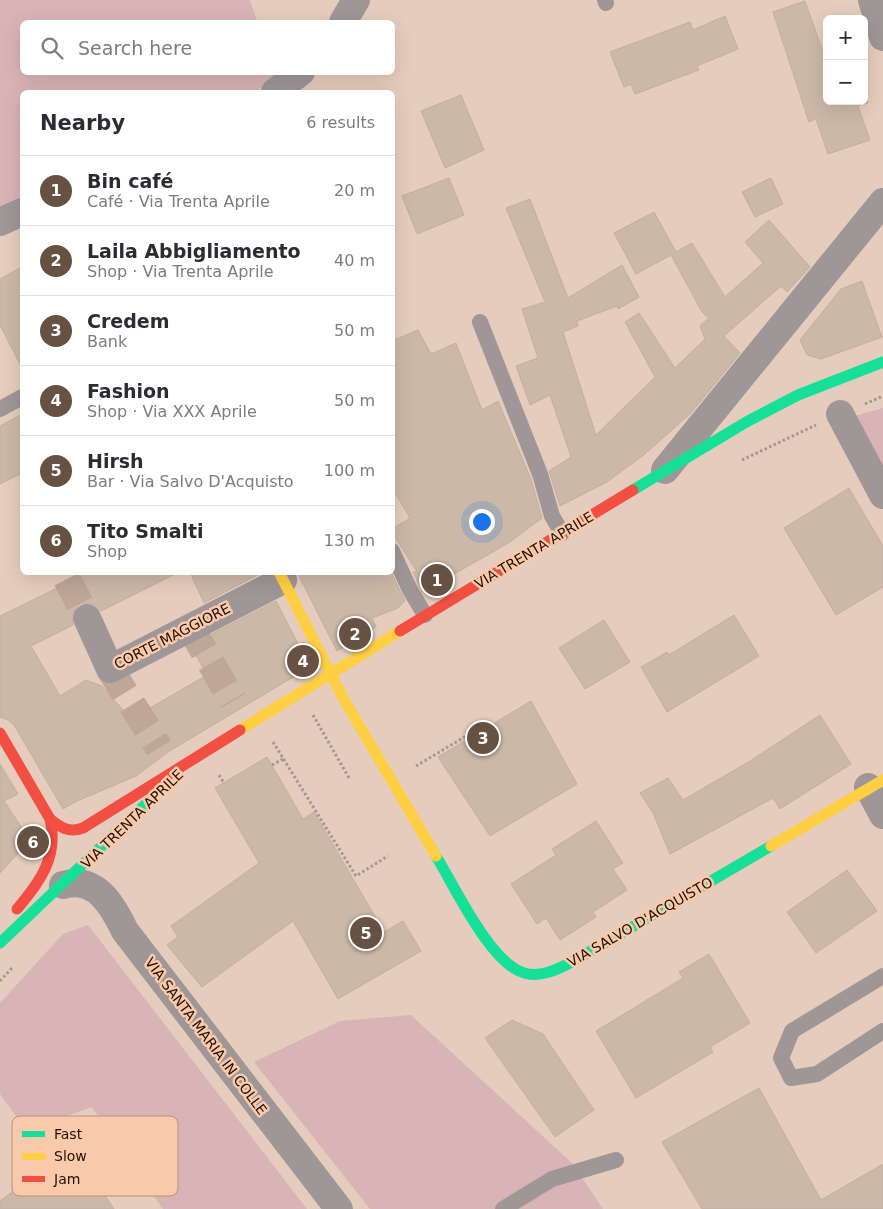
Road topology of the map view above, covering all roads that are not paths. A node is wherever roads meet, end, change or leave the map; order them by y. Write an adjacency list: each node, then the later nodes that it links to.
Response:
1 (356, 0): 3 (street)
2 (872, 0): 4 (street)
3 (344, 20)
4 (883, 37)
5 (297, 75): 6 (street)
6 (278, 90)
7 (883, 202): 15 (street, VIA TRENTA APRILE)
8 (20, 213): 9 (street)
9 (0, 222)
10 (480, 322): 17 (lane)
11 (883, 362): 15 (main road, VIA TRENTA APRILE)
12 (20, 398): 13 (lane)
13 (0, 409)
14 (840, 414): 16 (street)
15 (664, 471): 17 (main road, VIA TRENTA APRILE)
16 (883, 495)
17 (562, 533): 20 (main road, VIA TRENTA APRILE)
18 (395, 558): 20 (lane)
19 (281, 576): 21 (street, CORTE MAGGIORE); 22 (main road, VIA SALVO D'ACQUISTO)
20 (425, 616): 22 (main road, VIA TRENTA APRILE)
21 (87, 618)
22 (330, 673): 24 (main road, VIA TRENTA APRILE); 25 (main road, VIA SALVO D'ACQUISTO)
23 (0, 733): 27 (main road)
24 (201, 754): 27 (main road, VIA TRENTA APRILE); 28 (main road, VIA TRENTA APRILE)
25 (876, 783): 26 (street)
26 (883, 814)
27 (50, 820): 29 (main road)
28 (64, 885): 30 (main road, VIA TRENTA APRILE); 34 (street, VIA SANTA MARIA IN COLLE)
29 (0, 929)
30 (0, 943)
31 (883, 976): 32 (lane)
32 (883, 1031)
33 (616, 1160): 35 (lane)
34 (339, 1209)
35 (503, 1209)

